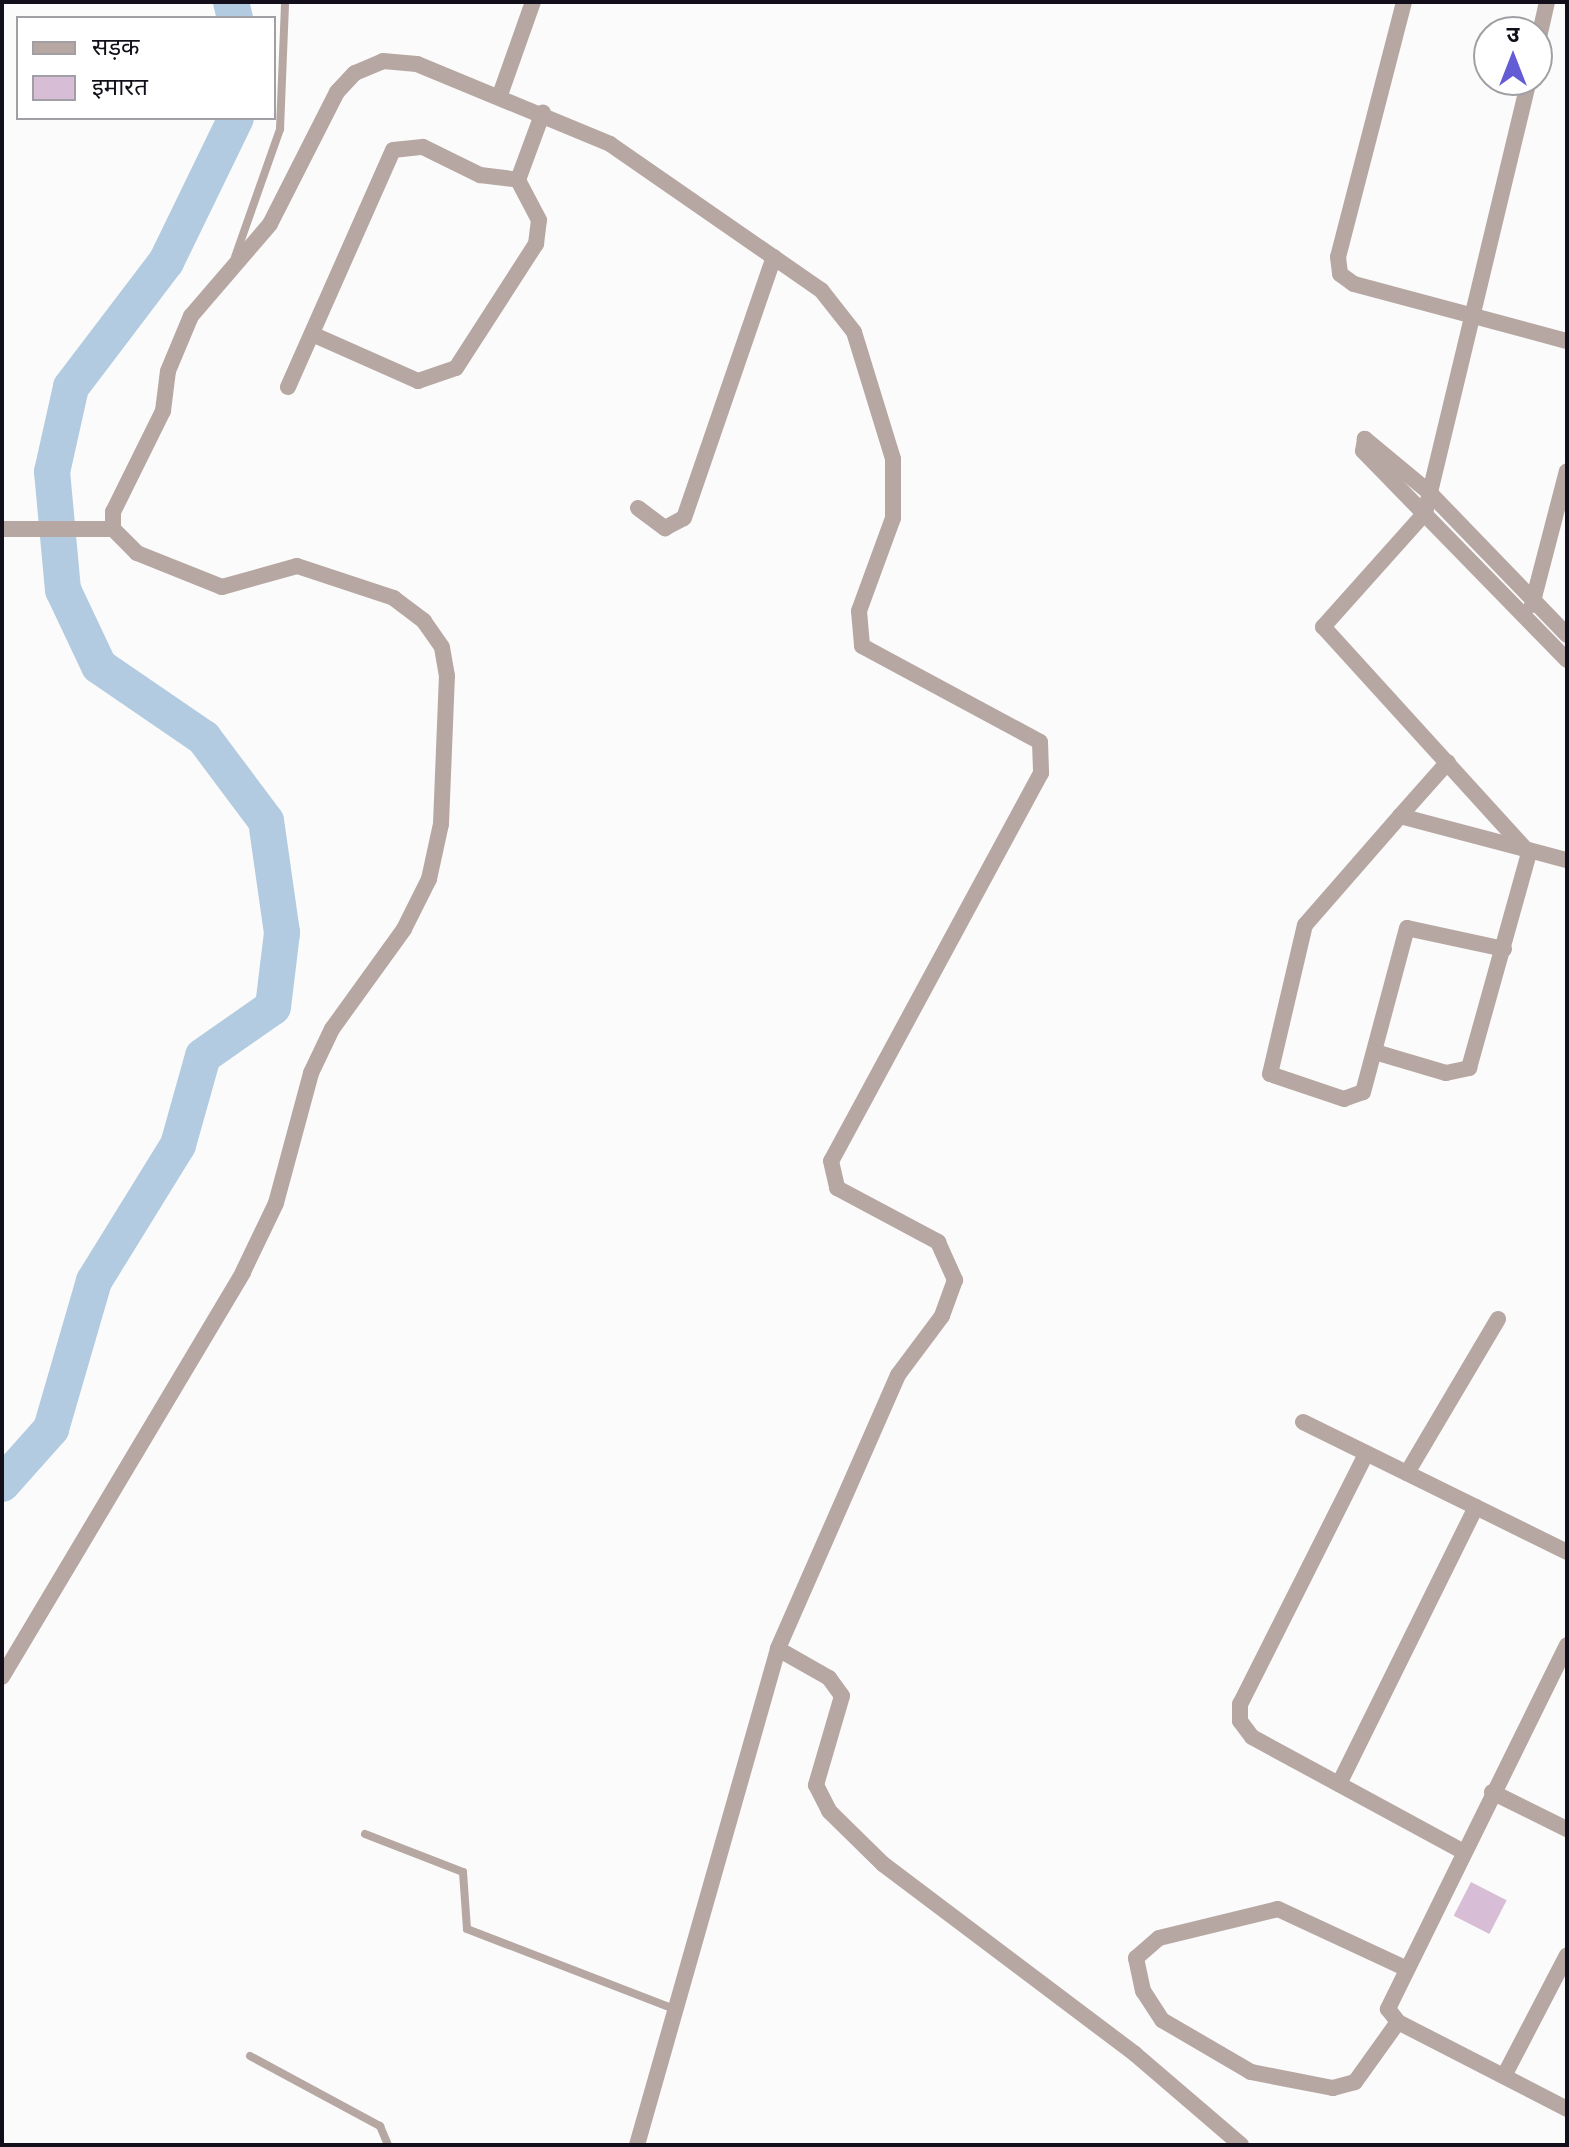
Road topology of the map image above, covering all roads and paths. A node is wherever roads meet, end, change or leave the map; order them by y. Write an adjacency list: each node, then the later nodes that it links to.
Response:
1 (285, 2): 9 (lane)
2 (533, 2): 4 (street)
3 (1404, 2): 10 (street)
4 (500, 95): 6 (street); 9 (street)
5 (1525, 96): 10 (street)
6 (543, 112): 7 (street); 8 (street)
7 (518, 180): 11 (street); 11 (street)
8 (774, 257): 16 (street); 37 (street)
9 (234, 261): 19 (street)
10 (1473, 317): 12 (street); 15 (street)
11 (312, 334): 13 (street)
12 (1567, 341)
13 (288, 387)
14 (1567, 471): 20 (street)
15 (1430, 493): 17 (street); 17 (street); 20 (street)
16 (638, 508)
17 (1425, 513): 21 (street); 24 (street)
18 (7, 529): 19 (street)
19 (108, 529): 38 (street)
20 (1534, 600): 21 (street); 22 (street)
21 (1529, 619): 23 (street)
22 (1567, 635)
23 (1567, 660)
24 (1448, 762): 25 (street); 26 (street)
25 (1400, 816): 26 (street); 29 (street)
26 (1529, 853): 27 (street); 28 (street)
27 (1567, 860)
28 (1504, 949): 29 (street); 29 (street)
29 (1375, 1052)
30 (1498, 1319): 33 (street)
31 (1303, 1422): 32 (street)
32 (1366, 1454): 33 (street); 39 (street)
33 (1407, 1473): 34 (street)
34 (1476, 1507): 35 (street); 39 (street)
35 (1567, 1552)
36 (1567, 1645): 40 (street)
37 (778, 1649): 46 (street); 53 (street)
38 (2, 1677)
39 (1339, 1784): 43 (street)
40 (1492, 1792): 41 (street); 43 (street)
41 (1567, 1829)
42 (365, 1834): 46 (lane)
43 (1462, 1851): 45 (street)
44 (1567, 1955): 49 (street)
45 (1405, 1968): 47 (street); 47 (street)
46 (672, 2008): 52 (street)
47 (1398, 2022): 49 (street)
48 (250, 2056): 51 (lane)
49 (1504, 2076): 50 (street)
50 (1567, 2109)
51 (388, 2145)
52 (637, 2145)
53 (1241, 2145)

